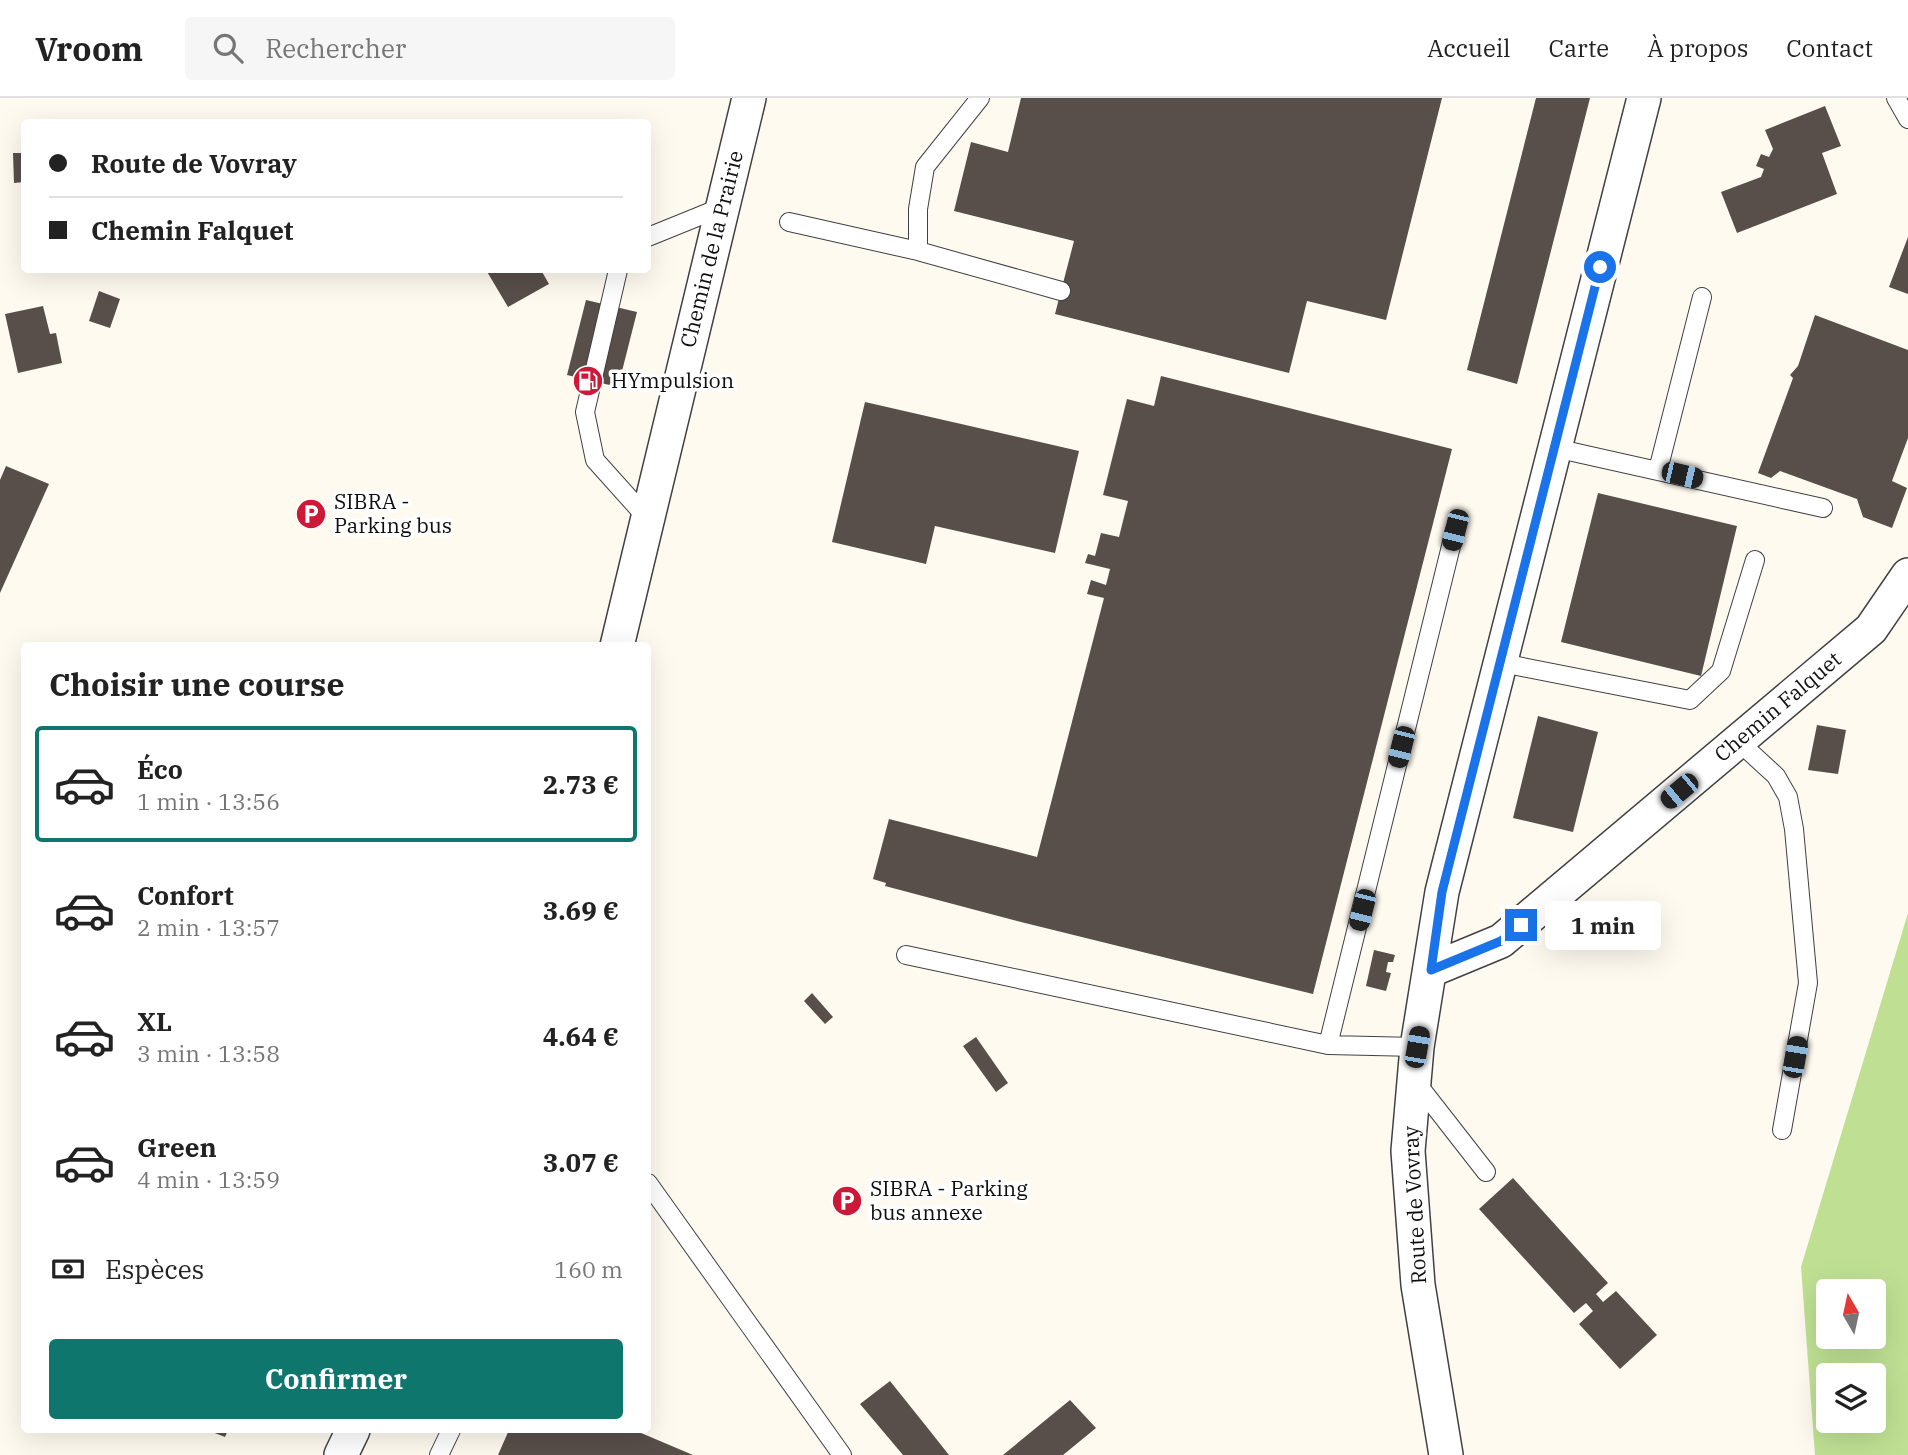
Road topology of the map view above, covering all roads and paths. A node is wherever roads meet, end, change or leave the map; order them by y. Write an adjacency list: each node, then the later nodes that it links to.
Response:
1 (748, 98): 6 (street, Chemin de la Prairie)
2 (980, 98): 9 (lane)
3 (1644, 98): 13 (street, Route de Vovray)
4 (1896, 98): 5 (lane)
5 (1908, 119)
6 (722, 207): 8 (lane); 16 (street, Chemin de la Prairie)
7 (789, 222): 9 (lane)
8 (651, 236)
9 (918, 251): 11 (lane)
10 (617, 273): 16 (lane)
11 (1061, 291)
12 (1702, 297): 14 (lane)
13 (1555, 447): 14 (lane); 23 (street, Route de Vovray)
14 (1658, 470): 15 (lane)
15 (1823, 508)
16 (647, 518): 22 (street, Chemin de la Prairie)
17 (1455, 530): 27 (lane)
18 (1755, 560): 23 (lane)
19 (1908, 575): 21 (street, Chemin Falquet)
20 (1908, 601): 21 (lane)
21 (1871, 629): 24 (street, Chemin Falquet)
22 (618, 642)
23 (1502, 663): 26 (street, Route de Vovray)
24 (1738, 741): 26 (street, Chemin Falquet); 29 (lane)
25 (906, 955): 27 (lane)
26 (1431, 970): 28 (street, Route de Vovray)
27 (1328, 1045): 28 (lane)
28 (1415, 1063): 30 (lane); 37 (street, Route de Vovray)
29 (1782, 1130)
30 (1486, 1172)
31 (651, 1187): 36 (lane)
32 (352, 1433): 34 (street)
33 (449, 1433): 35 (lane)
34 (341, 1455)
35 (439, 1455)
36 (842, 1455)
37 (1446, 1455)

